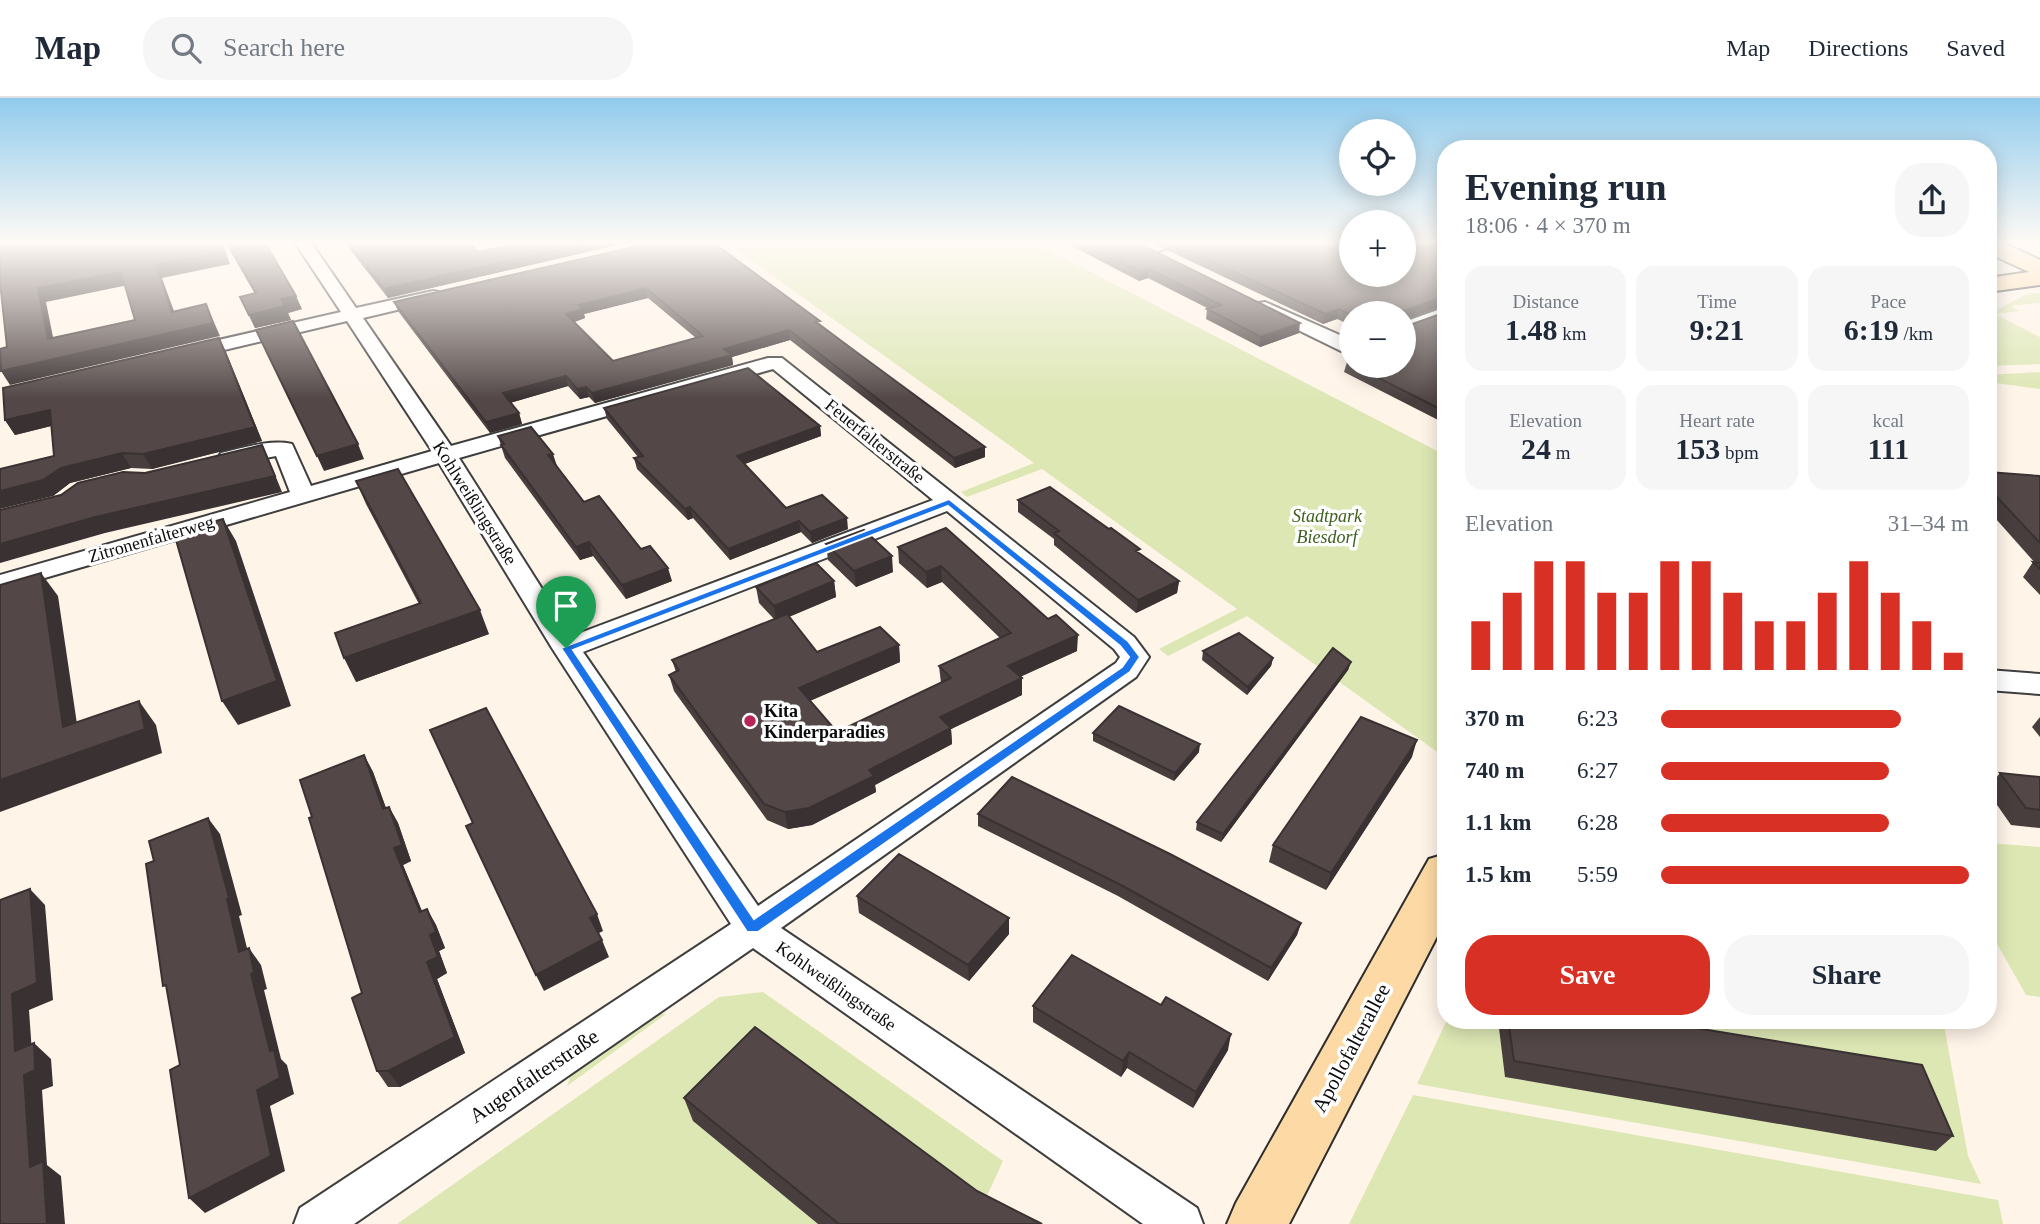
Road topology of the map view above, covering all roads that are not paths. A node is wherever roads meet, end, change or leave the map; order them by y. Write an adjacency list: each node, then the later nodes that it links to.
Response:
1 (339, 294): 4 (street, Kohlweißlingstraße)
2 (441, 294): 4 (street)
3 (1253, 301): 7 (street)
4 (353, 314): 8 (street); 10 (street, Kohlweißlingstraße)
5 (1437, 315): 6 (street)
6 (1416, 323)
7 (1339, 342)
8 (172, 356)
9 (775, 362): 10 (street, Zitronenfalterweg); 13 (street, Feuerfalterstraße)
10 (445, 454): 12 (street, Zitronenfalterweg); 15 (street, Kohlweißlingstraße)
11 (212, 463): 12 (street)
12 (303, 495): 14 (street, Zitronenfalterweg)
13 (949, 502): 15 (street); 16 (street, Feuerfalterstraße)
14 (0, 583)
15 (566, 648): 20 (street, Kohlweißlingstraße)
16 (1135, 657): 20 (street, Augenfalterstraße)
17 (1997, 681): 18 (street)
18 (2040, 684)
19 (1437, 889): 23 (street, Apollofalterallee)
20 (752, 928): 21 (street, Augenfalterstraße); 22 (street, Kohlweißlingstraße)
21 (316, 1224)
22 (1181, 1224)
23 (1257, 1224)

